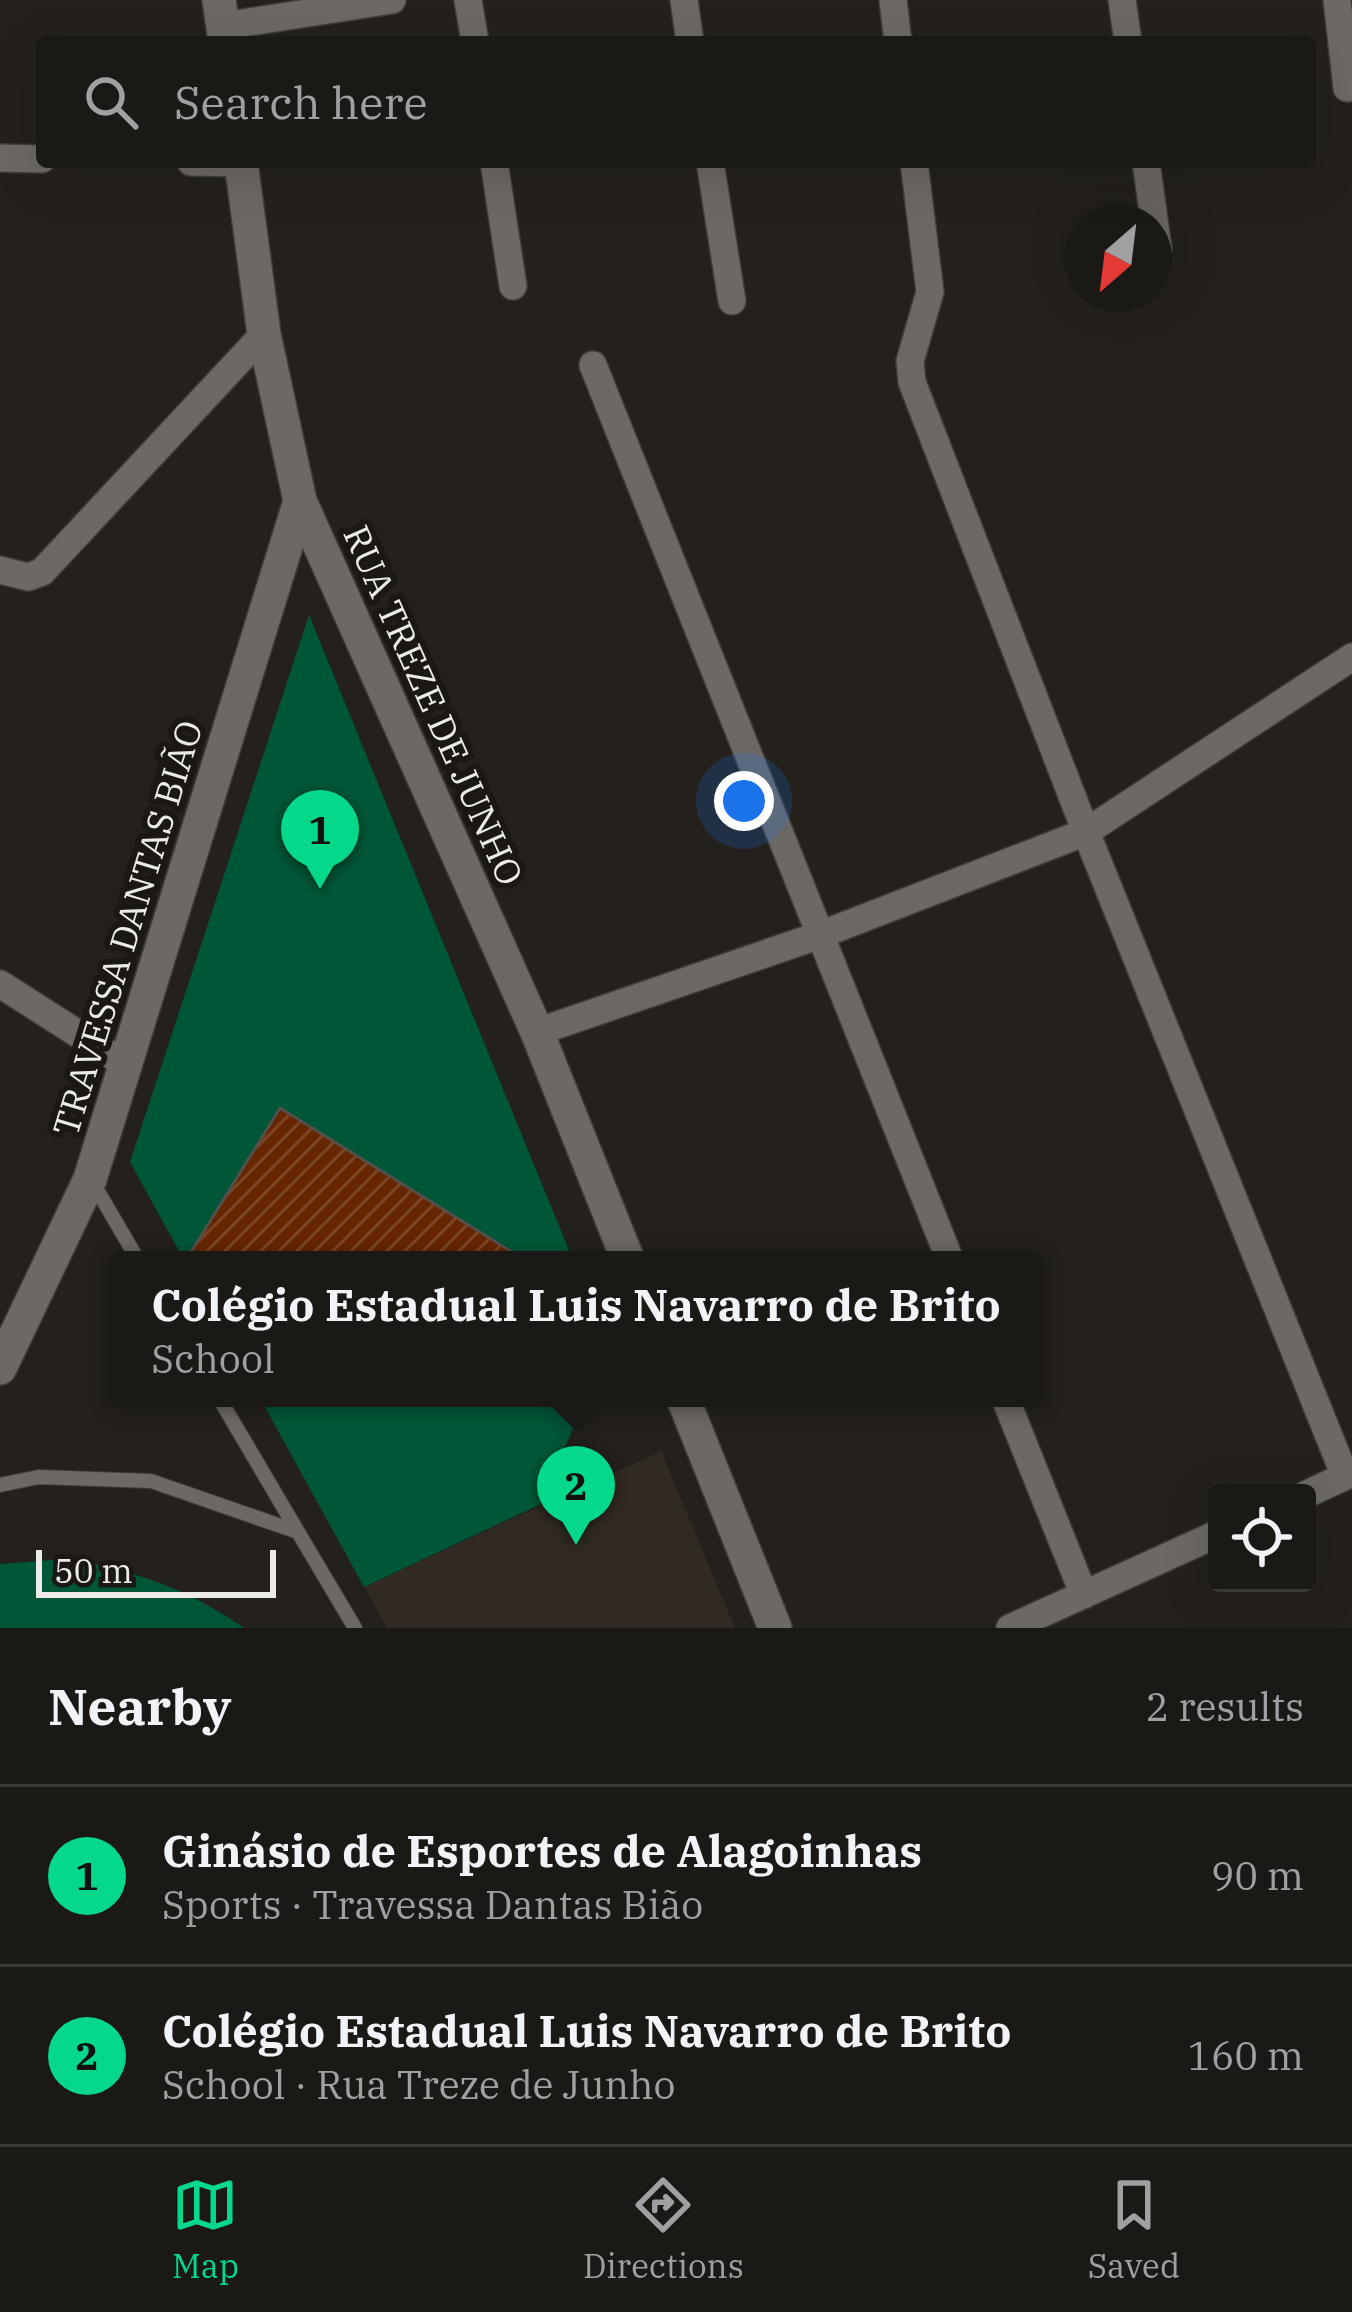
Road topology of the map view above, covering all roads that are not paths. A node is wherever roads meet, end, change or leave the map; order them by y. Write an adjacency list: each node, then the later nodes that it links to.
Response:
1 (392, 0): 7 (street)
2 (468, 0): 8 (street)
3 (683, 0): 9 (street)
4 (893, 0): 10 (street)
5 (1122, 0): 11 (street)
6 (1337, 0): 12 (street)
7 (222, 23)
8 (474, 36)
9 (689, 36)
10 (897, 36)
11 (1127, 36)
12 (1347, 88)
13 (0, 158): 14 (street)
14 (36, 158)
15 (242, 168): 23 (street, RUA TREZE DE JUNHO)
16 (495, 168): 21 (street)
17 (711, 168): 22 (street)
18 (915, 168): 28 (street)
19 (1147, 168): 20 (street)
20 (1152, 204)
21 (513, 286)
22 (732, 301)
23 (263, 334): 25 (street, RUA TREZE DE JUNHO); 26 (street)
24 (593, 365): 29 (street)
25 (300, 501): 31 (street, RUA TREZE DE JUNHO); 32 (street, TRAVESSA DANTAS BIÃO)
26 (0, 570)
27 (1352, 657): 28 (street)
28 (1086, 832): 29 (street); 41 (street)
29 (820, 935): 31 (street); 36 (street)
30 (0, 984): 32 (street)
31 (537, 1032): 35 (street, RUA TREZE DE JUNHO)
32 (127, 1065): 33 (street, TRAVESSA DANTAS BIÃO)
33 (90, 1179): 34 (lane); 37 (street, TRAVESSA DANTAS BIÃO)
34 (133, 1251)
35 (624, 1251)
36 (946, 1251)
37 (0, 1368)
38 (224, 1407): 44 (lane)
39 (687, 1407): 48 (street)
40 (1010, 1407): 46 (street)
41 (1349, 1474): 43 (street)
42 (0, 1485): 44 (lane)
43 (1316, 1490)
44 (298, 1532): 47 (lane)
45 (1208, 1538): 46 (street)
46 (1084, 1594): 49 (street)
47 (355, 1628)
48 (775, 1628)
49 (1010, 1628)

